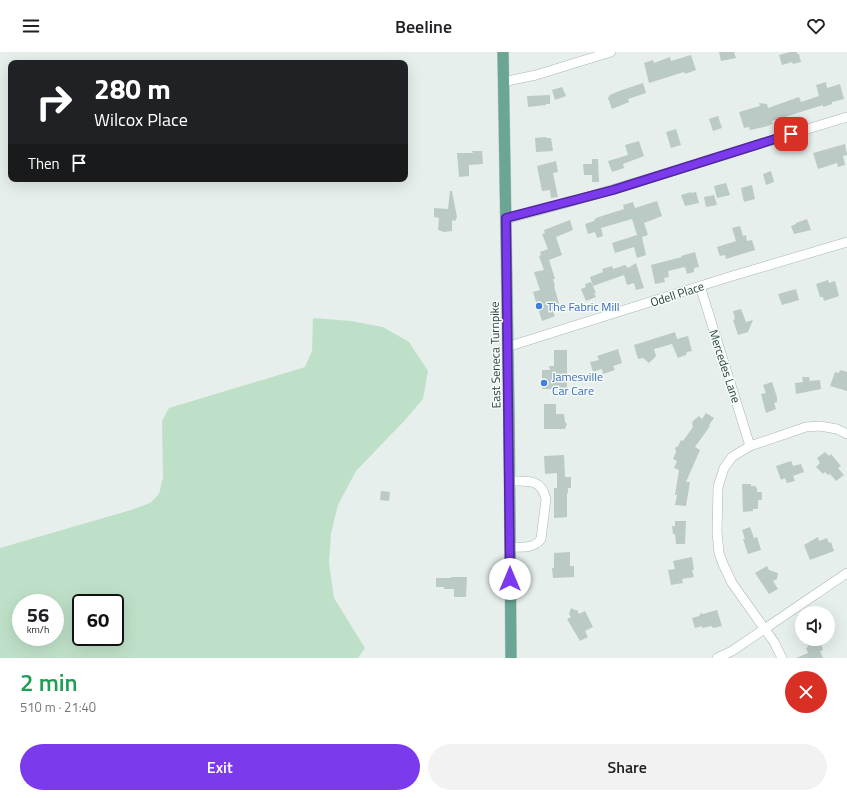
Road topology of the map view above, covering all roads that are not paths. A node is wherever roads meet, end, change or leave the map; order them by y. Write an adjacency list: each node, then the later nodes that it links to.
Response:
1 (503, 52): 3 (main road, East Seneca Turnpike)
2 (611, 52): 3 (street)
3 (503, 82): 5 (main road, East Seneca Turnpike)
4 (847, 117): 5 (street)
5 (506, 218): 8 (main road, East Seneca Turnpike)
6 (847, 242): 7 (street, Odell Place)
7 (700, 286): 8 (street, Odell Place); 10 (street, Mercedes Lane)
8 (508, 347): 11 (main road, East Seneca Turnpike)
9 (847, 434): 10 (street)
10 (750, 446): 14 (street)
11 (510, 481): 12 (main road, East Seneca Turnpike); 12 (street)
12 (510, 547): 15 (main road, East Seneca Turnpike)
13 (847, 573): 14 (street)
14 (765, 629): 16 (street); 17 (street)
15 (511, 658)
16 (717, 658)
17 (782, 658)

